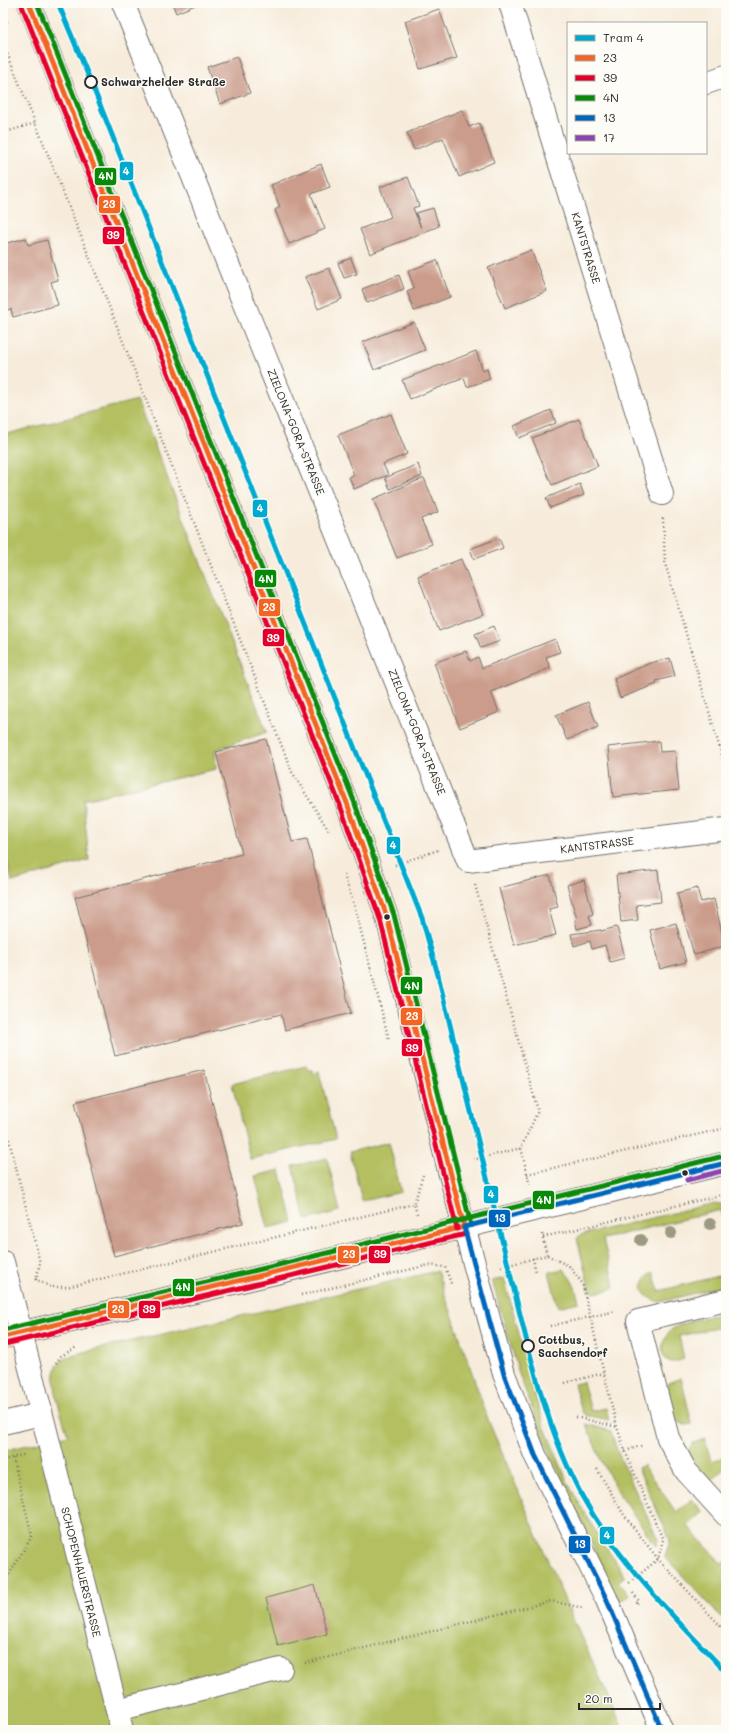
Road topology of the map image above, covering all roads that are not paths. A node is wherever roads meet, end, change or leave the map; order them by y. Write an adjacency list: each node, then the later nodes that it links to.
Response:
1 (29, 3): 11 (street)
2 (123, 3): 9 (street, ZIELONA-GORA-STRASSE)
3 (510, 3): 6 (street, KANTSTRASSE)
4 (726, 76): 5 (street)
5 (707, 83)
6 (559, 131): 7 (street, KANTSTRASSE)
7 (662, 494)
8 (726, 829): 9 (street, KANTSTRASSE)
9 (465, 852)
10 (726, 1163): 11 (street)
11 (464, 1227): 14 (street); 20 (street)
12 (3, 1262): 14 (street, SCHOPENHAUERSTRASSE)
13 (726, 1300): 17 (street)
14 (12, 1335): 15 (street, SCHOPENHAUERSTRASSE)
15 (41, 1414): 16 (street); 19 (street, SCHOPENHAUERSTRASSE)
16 (3, 1423)
17 (726, 1515)
18 (281, 1669): 19 (street)
19 (119, 1720)
20 (662, 1730)

